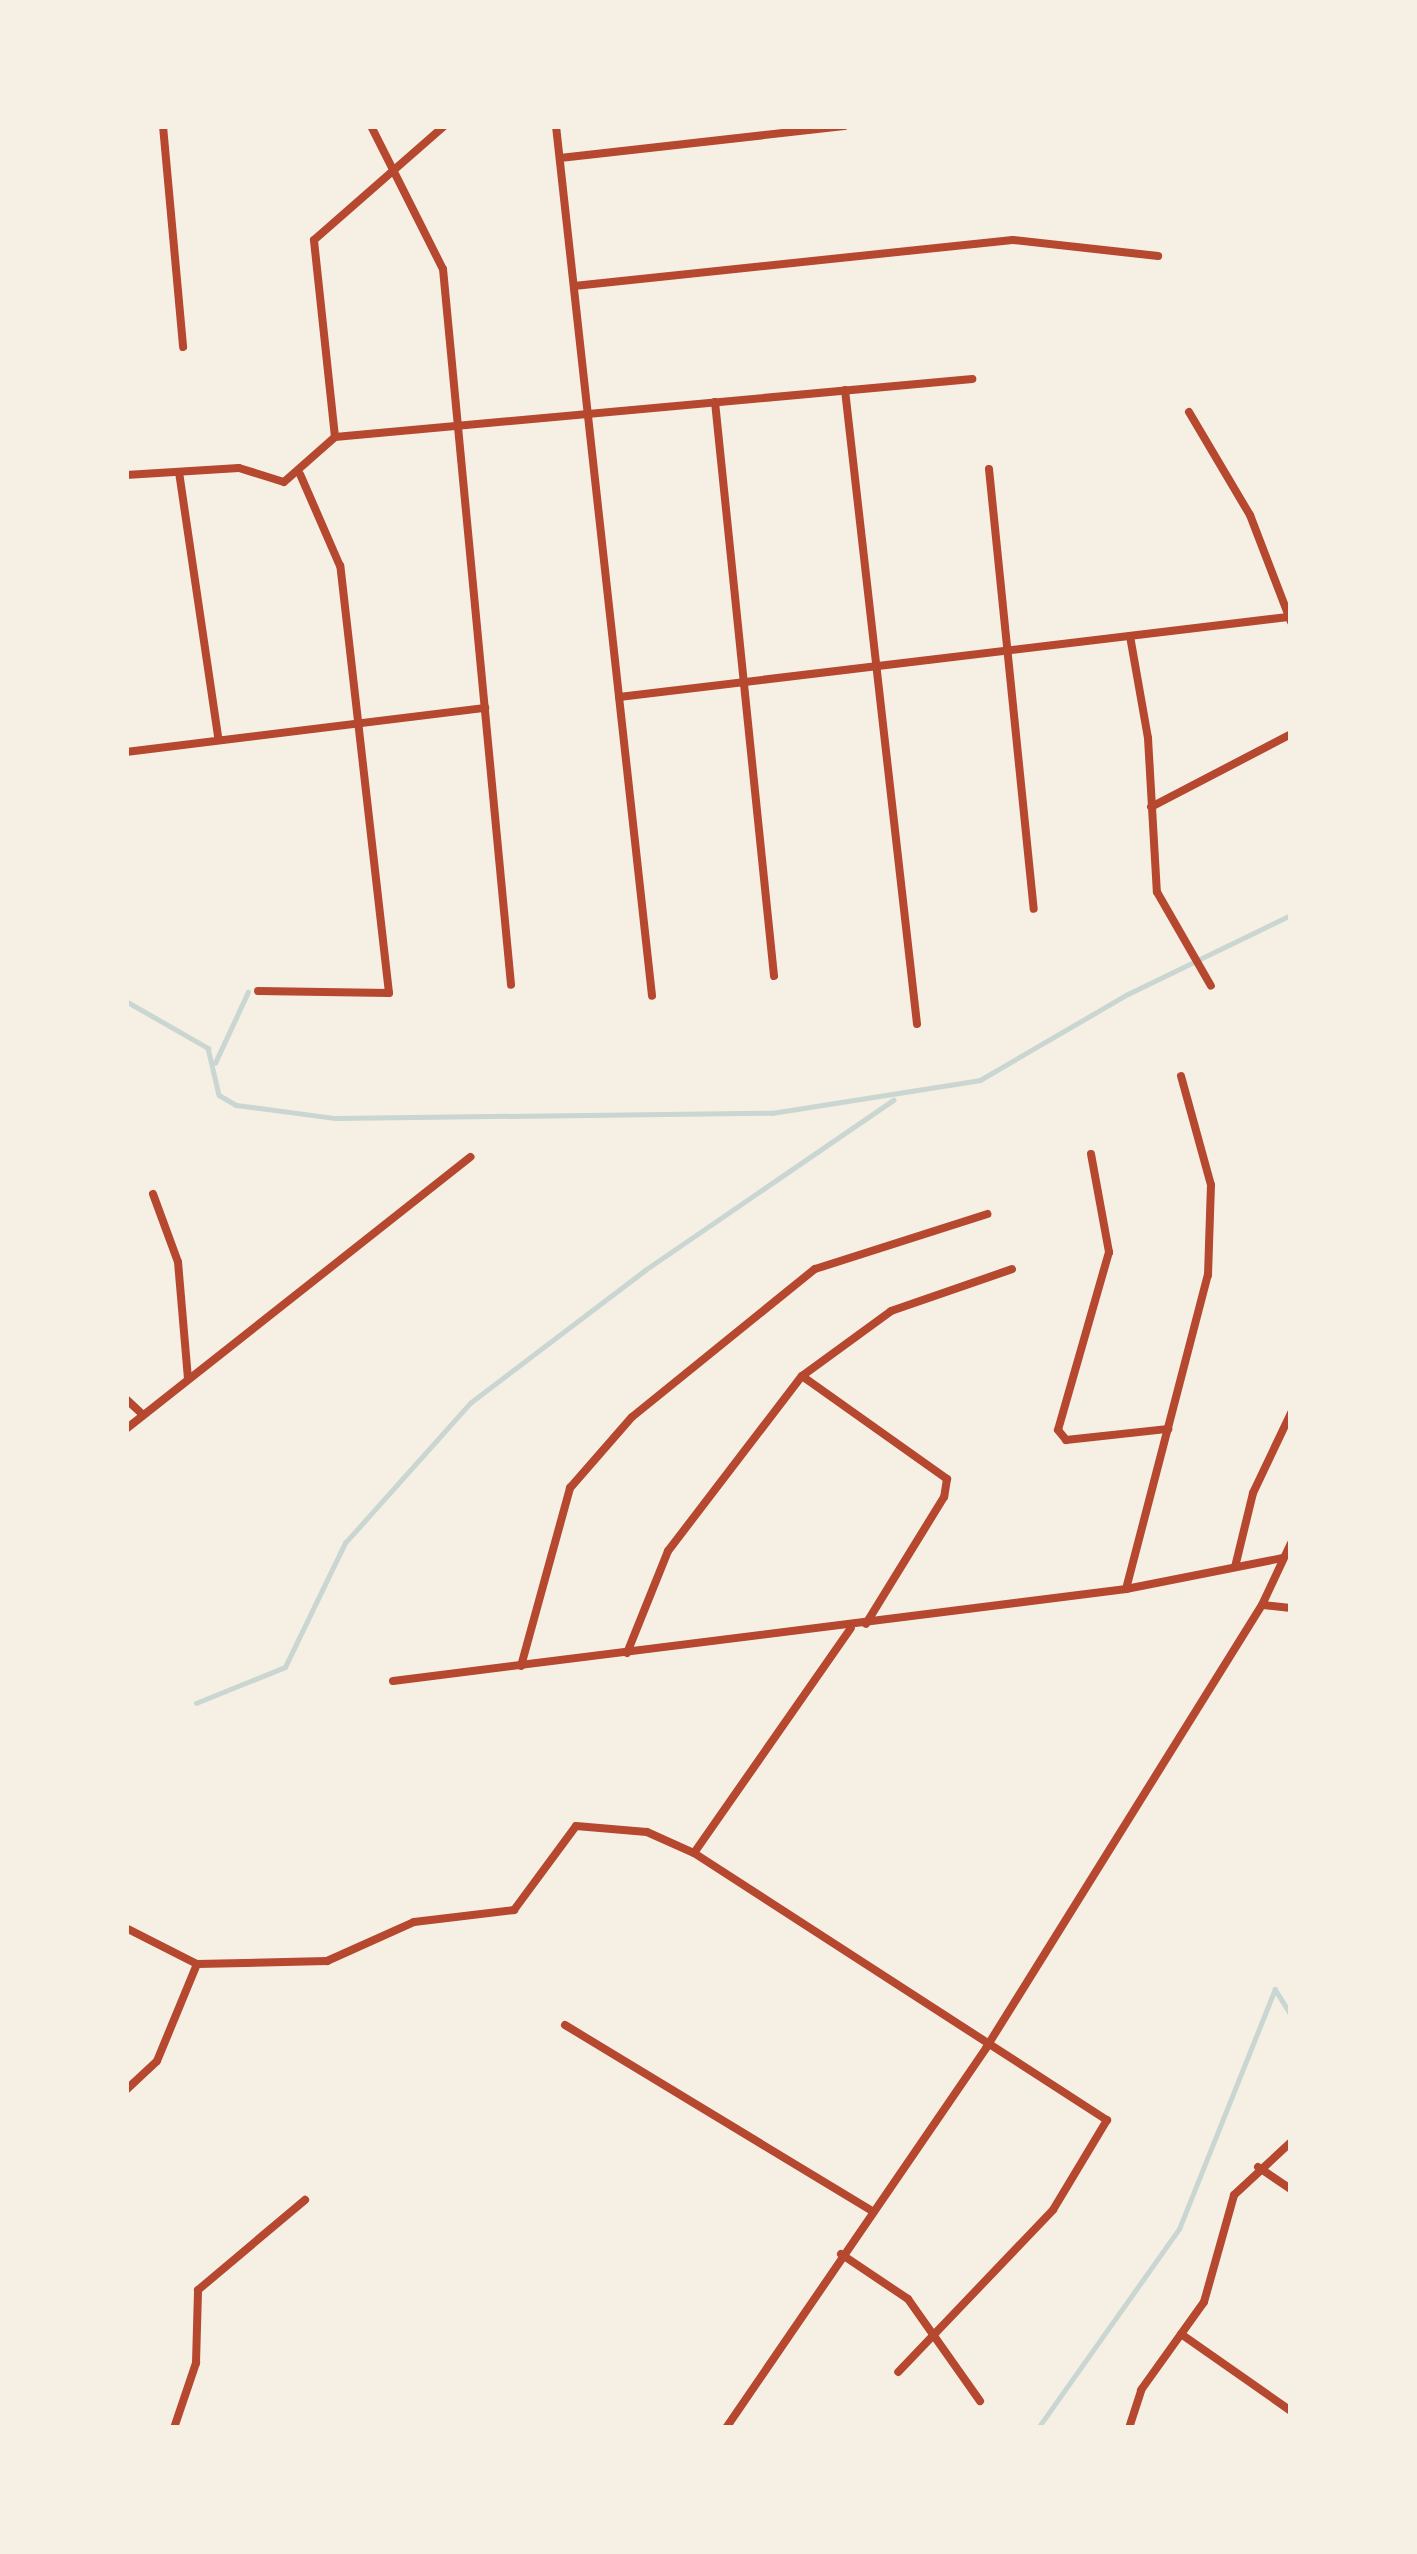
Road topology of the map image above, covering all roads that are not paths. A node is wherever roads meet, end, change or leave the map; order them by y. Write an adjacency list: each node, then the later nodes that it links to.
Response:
1 (164, 126): 11 (street)
2 (370, 126): 8 (street)
3 (444, 126): 8 (street)
4 (556, 126): 7 (street)
5 (844, 126): 6 (street)
6 (826, 127): 7 (street)
7 (560, 158): 10 (street)
8 (393, 172): 17 (street); 18 (street)
9 (1158, 256): 10 (street)
10 (574, 286): 16 (street)
11 (183, 347)
12 (972, 379): 13 (street)
13 (845, 391): 14 (street); 26 (street)
14 (715, 402): 16 (street); 27 (street)
15 (1190, 412): 23 (street)
16 (588, 414): 17 (street); 28 (street)
17 (458, 425): 18 (street); 29 (street)
18 (335, 436): 21 (street)
19 (989, 470): 25 (street)
20 (179, 472): 21 (street); 22 (street); 32 (street)
21 (299, 474): 30 (street)
22 (126, 475)
23 (1290, 619): 24 (street)
24 (1130, 636): 25 (street); 34 (street)
25 (1008, 650): 26 (street); 35 (street)
26 (874, 667): 27 (street); 41 (street)
27 (744, 682): 28 (street); 36 (street)
28 (619, 697): 40 (street)
29 (485, 708): 30 (street); 37 (street)
30 (359, 722): 32 (street); 39 (street)
31 (1291, 734): 34 (street)
32 (218, 737): 33 (street)
33 (126, 752)
34 (1151, 807): 38 (street)
35 (1034, 909)
36 (774, 976)
37 (511, 985)
38 (1211, 986)
39 (258, 991)
40 (652, 996)
41 (916, 1024)
42 (1181, 1076): 54 (street)
43 (1091, 1154): 54 (street)
44 (471, 1157): 49 (street)
45 (153, 1194): 49 (street)
46 (987, 1214): 64 (street)
47 (1012, 1270): 48 (street)
48 (802, 1376): 61 (street); 63 (street)
49 (188, 1380): 52 (street)
50 (126, 1399): 52 (street)
51 (1291, 1413): 57 (street)
52 (143, 1415): 53 (street)
53 (126, 1429)
54 (1168, 1429): 58 (street)
55 (1290, 1545): 56 (street)
56 (1285, 1557): 57 (street); 59 (street)
57 (1235, 1567): 58 (street)
58 (1126, 1589): 61 (street)
59 (1262, 1605): 60 (street); 70 (street)
60 (1291, 1608)
61 (866, 1624): 62 (street)
62 (852, 1627): 63 (street); 66 (street)
63 (627, 1654): 64 (street)
64 (521, 1666): 65 (street)
65 (393, 1681)
66 (694, 1853): 68 (street); 70 (street)
67 (126, 1928): 68 (street)
68 (197, 1964): 71 (street)
69 (565, 2025): 76 (street)
70 (986, 2048): 76 (street); 79 (street)
71 (126, 2090)
72 (1291, 2142): 73 (street)
73 (1258, 2167): 74 (street); 78 (street)
74 (1291, 2189)
75 (305, 2200): 83 (street)
76 (870, 2210): 77 (street)
77 (841, 2254): 79 (street); 84 (street)
78 (1180, 2334): 82 (street); 85 (street)
79 (934, 2335): 80 (street); 81 (street)
80 (898, 2372)
81 (980, 2401)
82 (1291, 2411)
83 (174, 2428)
84 (725, 2428)
85 (1130, 2428)

